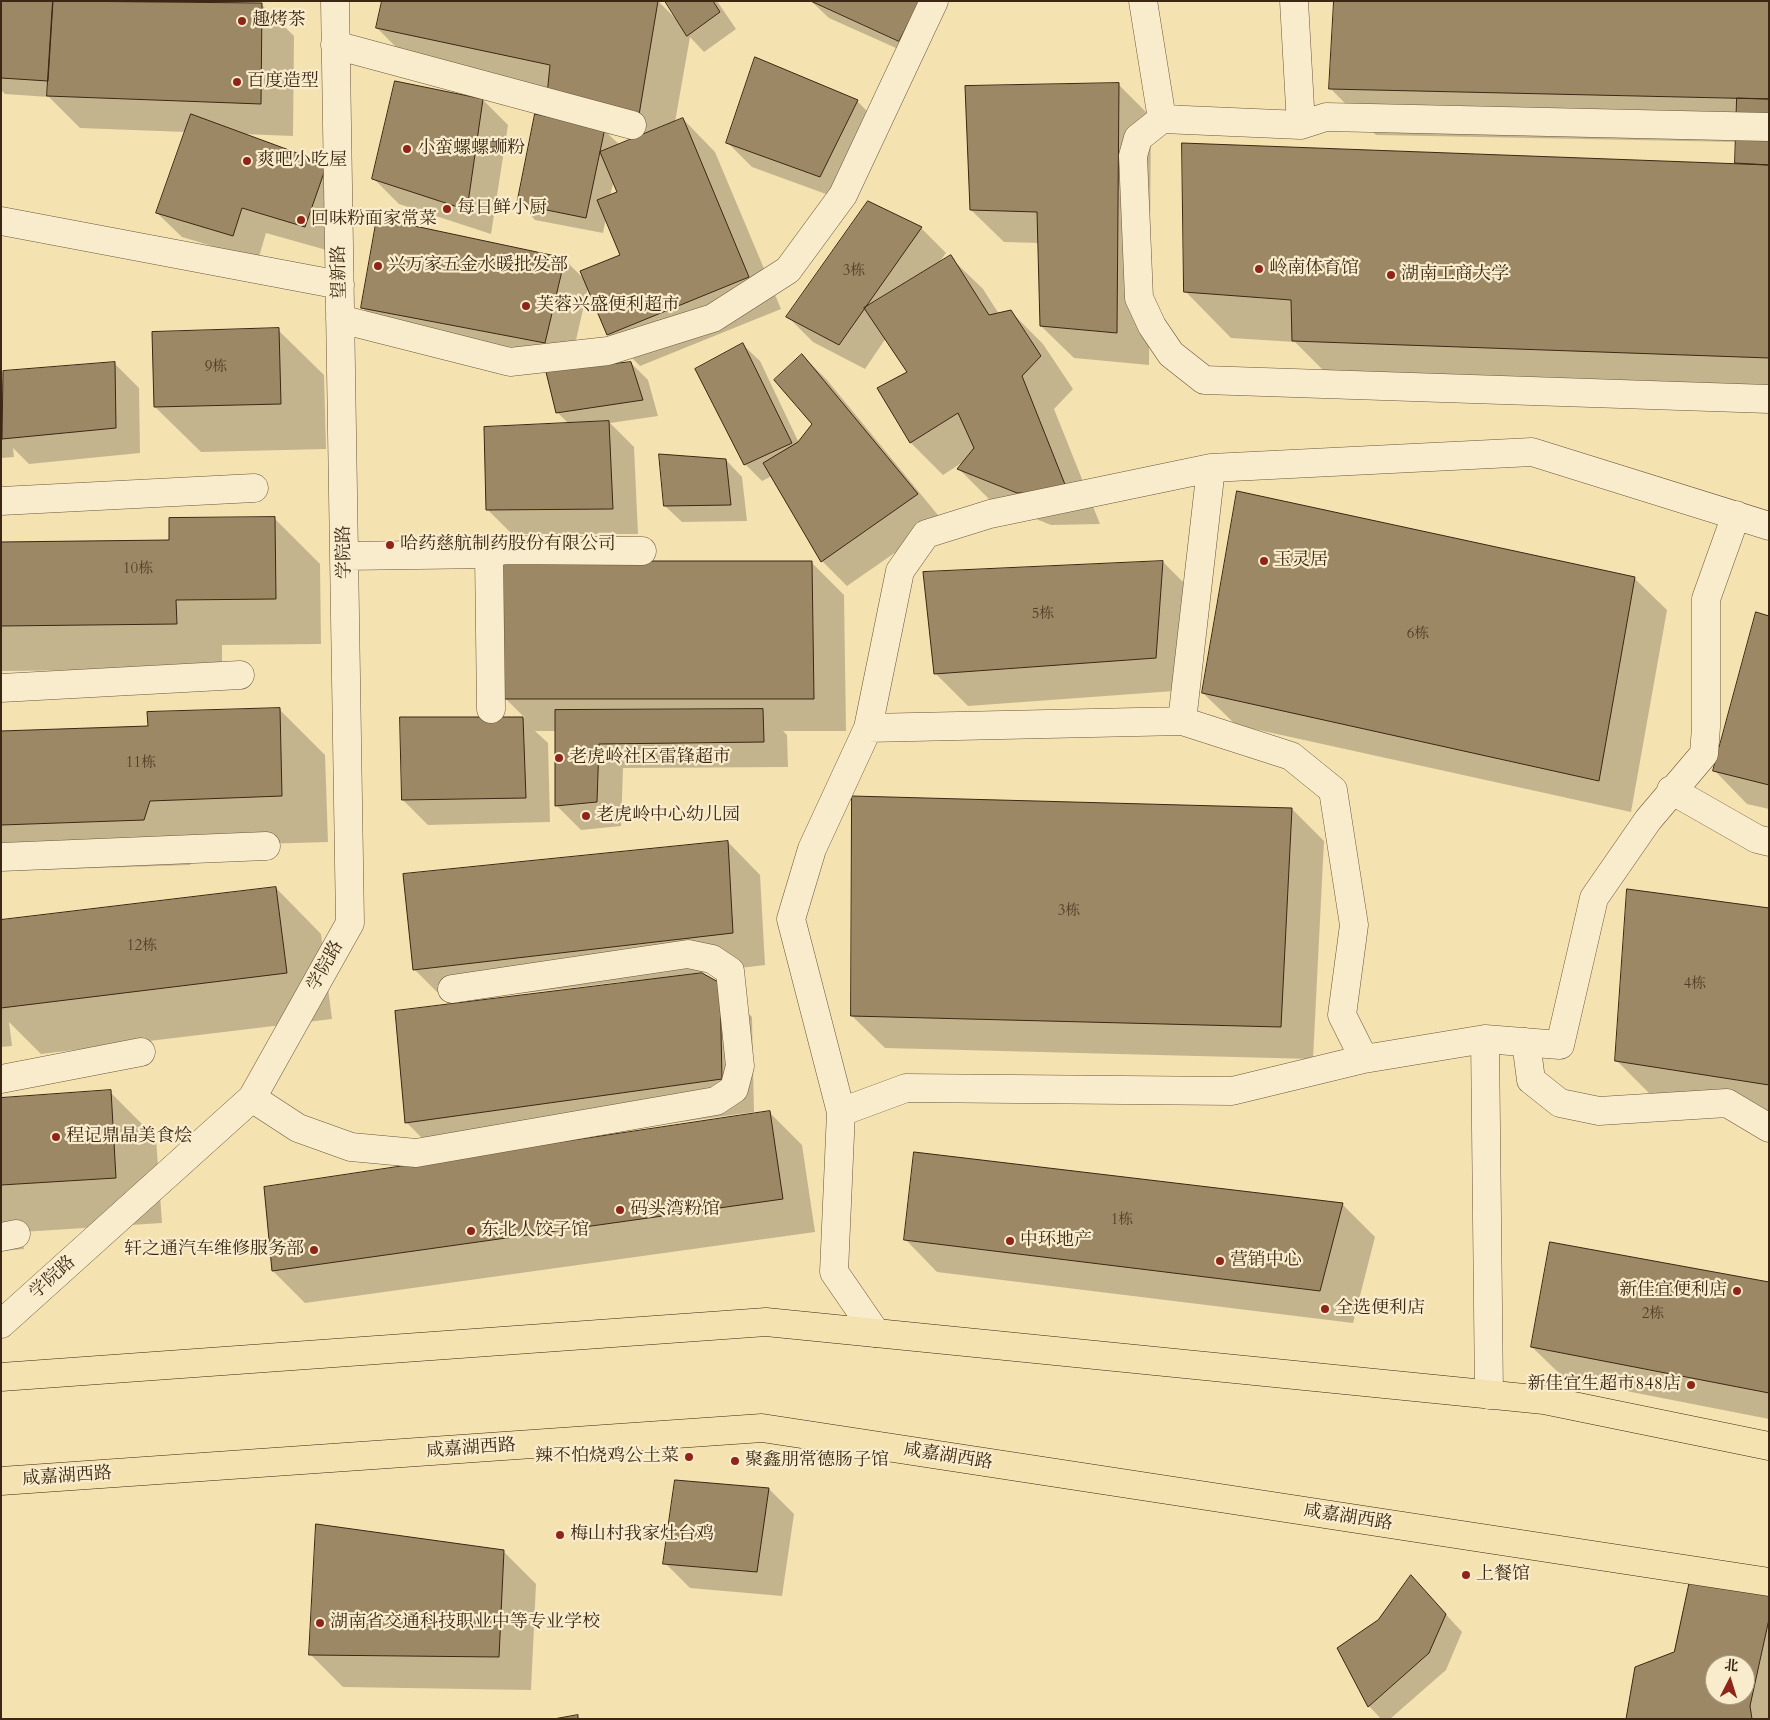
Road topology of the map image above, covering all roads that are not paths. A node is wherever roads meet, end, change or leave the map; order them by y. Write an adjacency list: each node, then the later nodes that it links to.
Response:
1 (334, 1): 5 (street, 望新路)
2 (934, 1): 12 (street)
3 (1143, 1): 6 (street)
4 (1294, 1): 8 (street)
5 (335, 45): 7 (street); 11 (street, 望新路)
6 (1162, 119): 8 (street); 13 (street)
7 (632, 125)
8 (1301, 125): 9 (street)
9 (1769, 127)
10 (1, 221): 11 (street)
11 (340, 285): 12 (street, 望新路)
12 (340, 319): 15 (street, 望新路)
13 (1769, 399)
14 (1211, 468): 18 (street); 26 (street); 27 (street)
15 (344, 482): 22 (street, 学院路)
16 (254, 488): 17 (street)
17 (1, 501)
18 (1736, 514): 19 (street); 28 (street)
19 (1769, 526)
20 (642, 551): 21 (street)
21 (488, 554): 22 (street); 25 (street)
22 (345, 556): 38 (street, 学院路)
23 (240, 676): 24 (street)
24 (1, 688)
25 (491, 709)
26 (1182, 721): 27 (street); 36 (street)
27 (868, 728): 39 (street)
28 (1671, 790): 29 (street); 34 (street)
29 (1769, 842)
30 (266, 846): 31 (street)
31 (1, 856)
32 (452, 989): 38 (street)
33 (1485, 1039): 34 (street); 36 (street); 44 (street)
34 (1526, 1042): 40 (street)
35 (141, 1052): 37 (street)
36 (1364, 1059): 39 (street)
37 (1, 1079)
38 (252, 1098): 41 (street, 学院路)
39 (841, 1112): 42 (street)
40 (1769, 1128)
41 (1, 1324)
42 (876, 1333): 43 (main road); 44 (main road)
43 (1, 1377)
44 (1489, 1395): 45 (main road)
45 (1769, 1446)
46 (1, 1481): 47 (main road, 咸嘉湖西路)
47 (1769, 1582)

